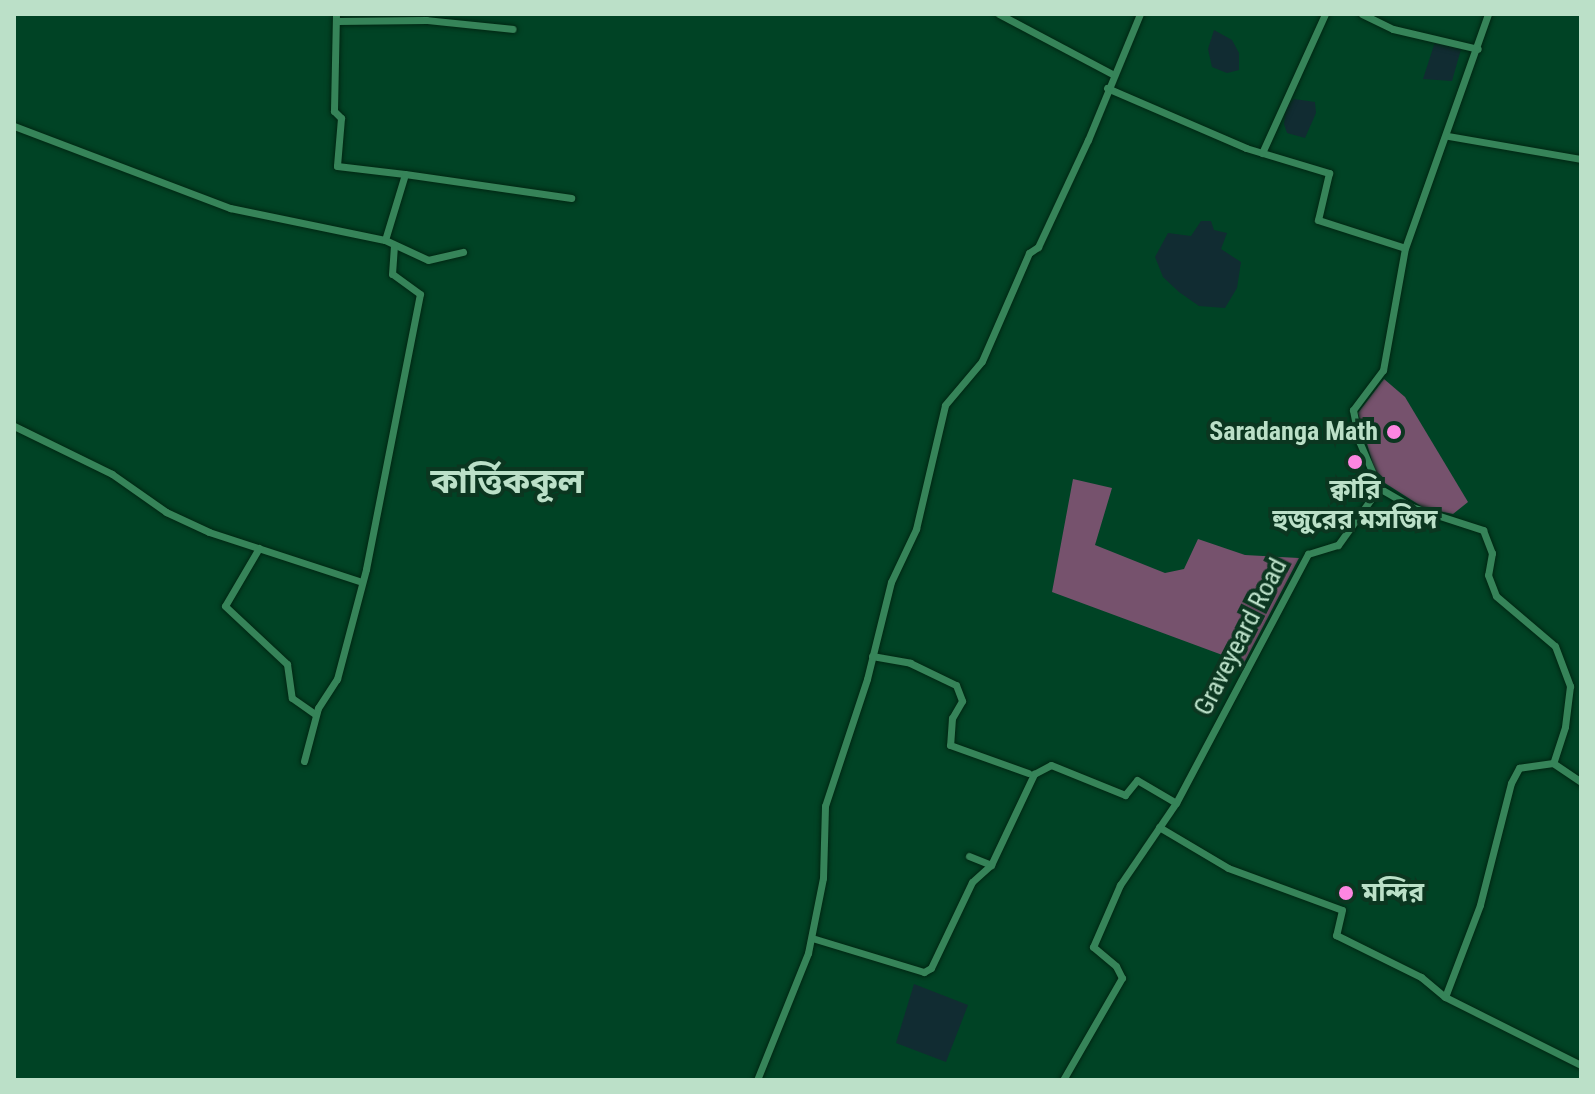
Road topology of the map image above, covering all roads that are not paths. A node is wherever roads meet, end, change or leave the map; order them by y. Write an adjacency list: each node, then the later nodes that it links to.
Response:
1 (999, 14): 9 (street)
2 (1140, 14): 9 (street)
3 (1325, 14): 13 (street)
4 (1362, 14): 8 (street)
5 (1488, 14): 8 (street)
6 (336, 17): 7 (street); 15 (street)
7 (513, 29)
8 (1478, 49): 12 (street)
9 (1114, 75): 10 (street)
10 (1107, 88): 13 (street); 25 (street)
11 (14, 126): 17 (street)
12 (1448, 136): 14 (street); 19 (street)
13 (1262, 153): 19 (street)
14 (1581, 159)
15 (405, 174): 16 (street); 17 (street)
16 (571, 198)
17 (385, 240): 18 (street)
18 (394, 246): 20 (street); 24 (street)
19 (1405, 248): 22 (street)
20 (463, 252)
21 (14, 426): 23 (street)
22 (1379, 488): 28 (street); 31 (street, Graveyeard Road)
23 (259, 548): 24 (street); 26 (street)
24 (362, 582): 26 (street)
25 (872, 656): 29 (street); 35 (street)
26 (316, 715): 27 (street)
27 (304, 761)
28 (1553, 763): 30 (street); 36 (street)
29 (1028, 773)
30 (1581, 782)
31 (1176, 803): 32 (street, Graveyeard Road); 34 (street)
32 (1159, 827): 36 (street); 39 (street, Graveyeard Road)
33 (969, 856): 34 (street)
34 (991, 865): 35 (street)
35 (812, 938): 38 (street)
36 (1445, 997): 37 (street)
37 (1581, 1065)
38 (757, 1080)
39 (1063, 1080)

